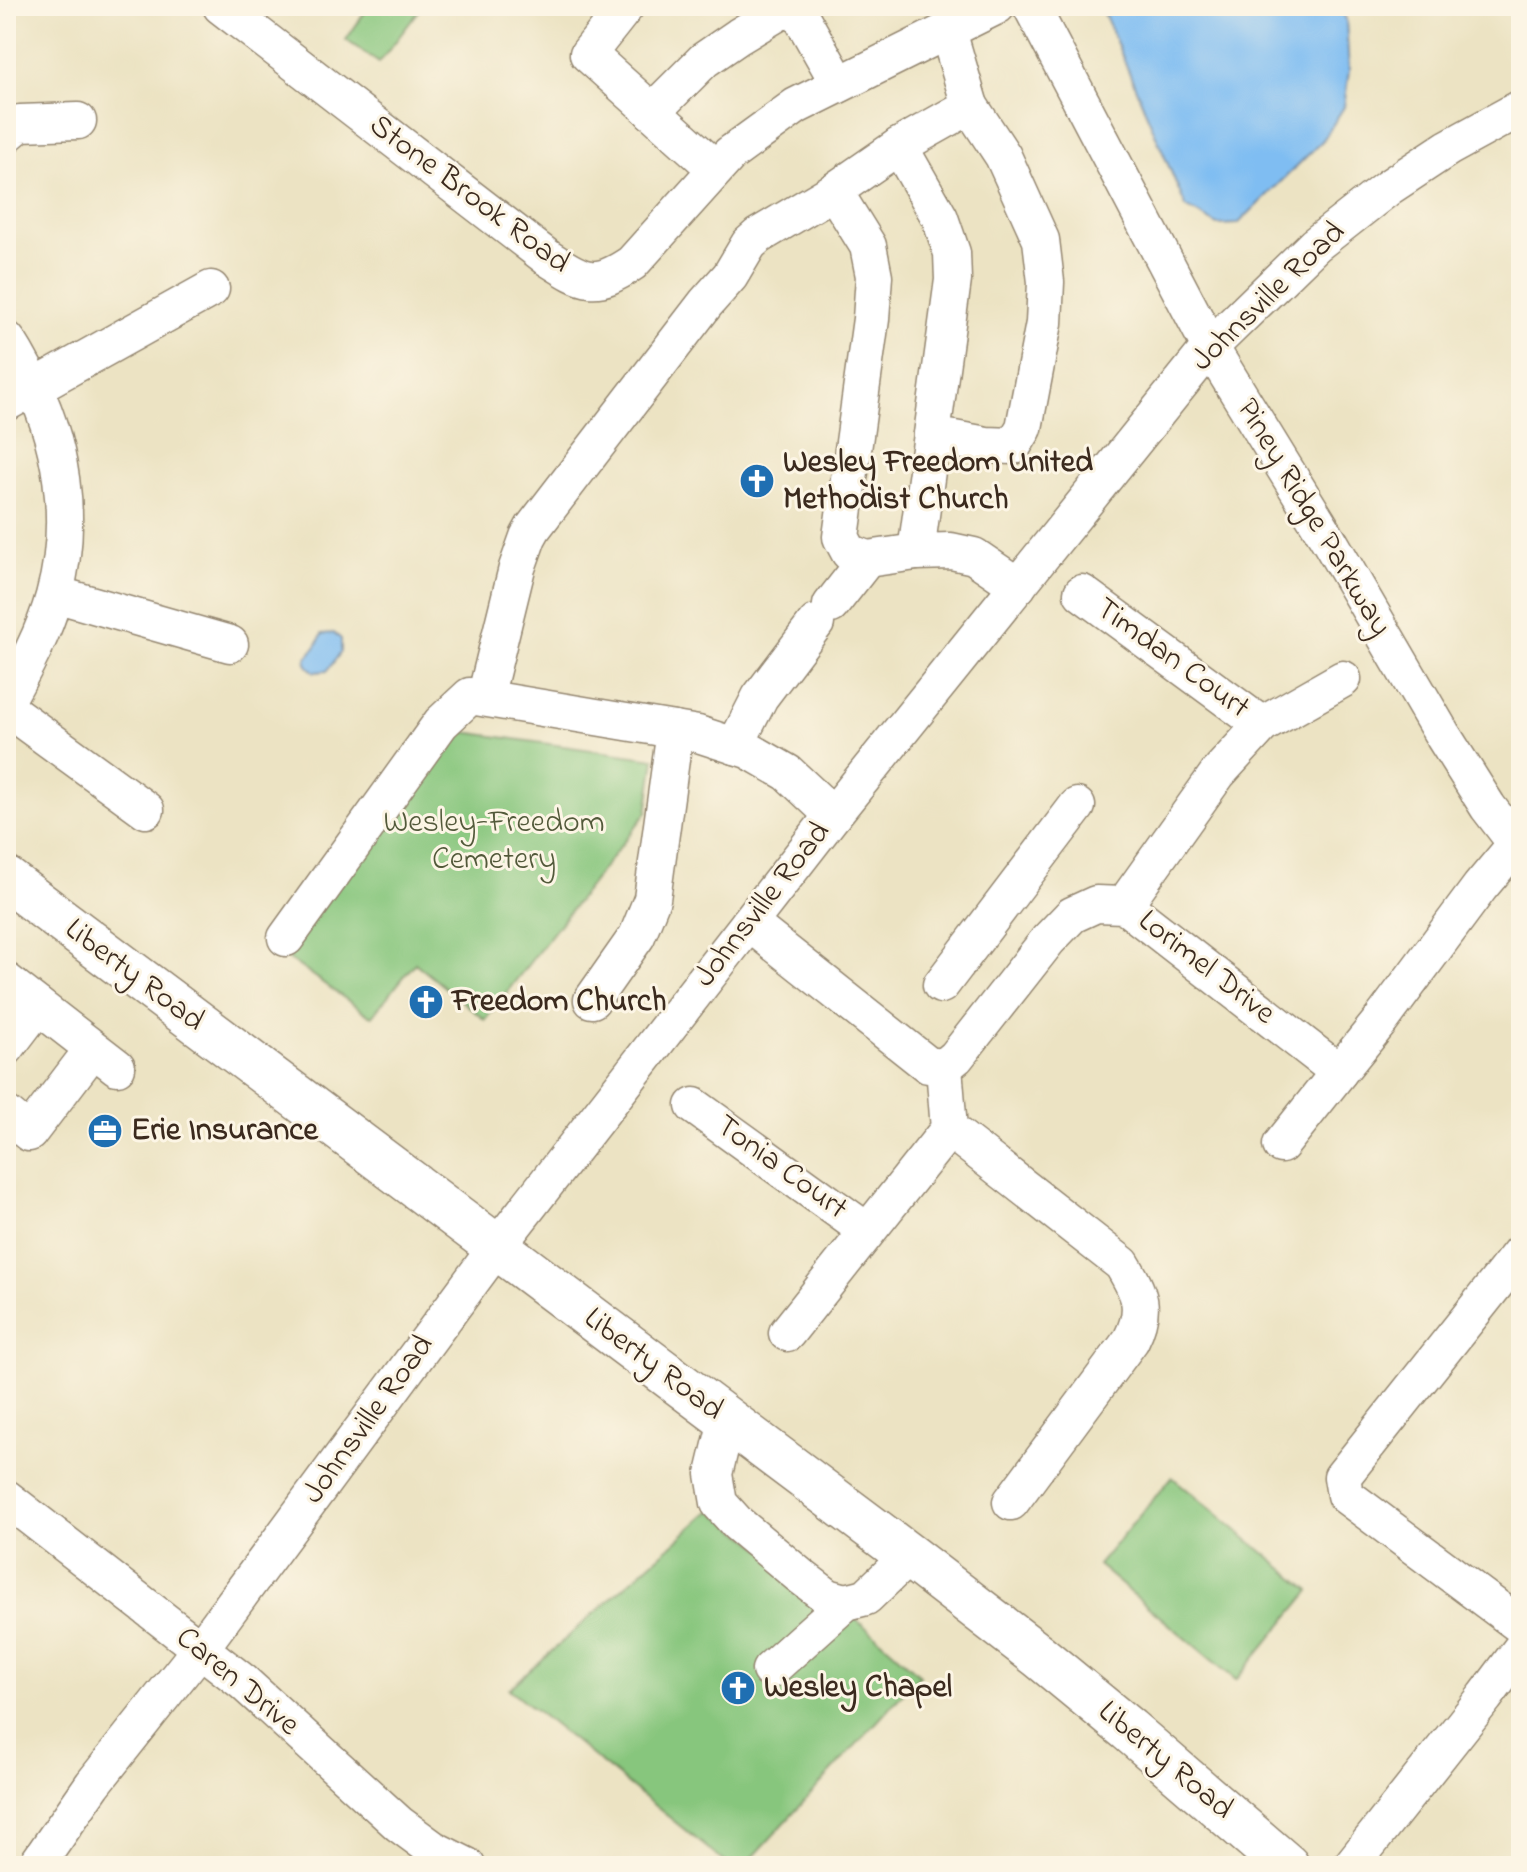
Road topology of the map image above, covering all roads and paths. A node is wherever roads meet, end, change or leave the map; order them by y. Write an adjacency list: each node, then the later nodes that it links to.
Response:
1 (221, 6): 15 (street, Stone Brook Road)
2 (626, 6): 11 (street)
3 (789, 6): 11 (street)
4 (795, 6): 8 (street)
5 (997, 6): 7 (street, Stone Brook Road)
6 (1031, 6): 19 (street, Piney Ridge Parkway)
7 (948, 31): 8 (street, Stone Brook Road); 9 (street)
8 (839, 84): 15 (street, Stone Brook Road)
9 (970, 106): 14 (street); 21 (street)
10 (1521, 108): 19 (street, Johnsville Road)
11 (652, 112): 15 (street)
12 (78, 121): 13 (street)
13 (6, 135)
14 (899, 146): 16 (street); 21 (street)
15 (716, 169)
16 (834, 191): 23 (street); 29 (street)
17 (211, 289): 20 (street)
18 (6, 339): 20 (street)
19 (1210, 347): 24 (street, Johnsville Road); 38 (street, Piney Ridge Parkway)
20 (20, 395): 26 (street)
21 (932, 435): 22 (street)
22 (916, 552): 23 (street); 24 (street)
23 (867, 559): 34 (street)
24 (1018, 586): 37 (street, Johnsville Road)
25 (1082, 593): 32 (street, Timdan Court)
26 (55, 594): 27 (street); 30 (street)
27 (230, 644)
28 (1343, 679): 32 (street, Timdan Court)
29 (485, 698): 33 (street); 43 (street)
30 (6, 701)
31 (6, 708): 36 (street)
32 (1262, 725): 41 (street, Timdan Court)
33 (675, 730): 34 (street); 47 (street)
34 (735, 746): 37 (street)
35 (1077, 806): 40 (street)
36 (146, 810)
37 (833, 815): 42 (street, Johnsville Road)
38 (1518, 847): 51 (street)
39 (6, 879): 57 (main road, Liberty Road)
40 (1002, 905): 44 (street); 46 (street)
41 (1124, 905): 44 (street, Lorimel Drive); 51 (street, Lorimel Drive)
42 (749, 923): 50 (street); 57 (street, Johnsville Road)
43 (286, 938)
44 (1048, 940): 50 (street, Lorimel Drive)
45 (6, 981): 48 (street)
46 (941, 985)
47 (592, 1000)
48 (38, 1006): 49 (street); 53 (street)
49 (6, 1048)
50 (944, 1067): 54 (street)
51 (1339, 1072): 55 (street)
52 (694, 1106): 56 (street, Tonia Court)
53 (6, 1114)
54 (949, 1129): 56 (street, Tonia Court); 62 (street)
55 (1281, 1145)
56 (867, 1231): 59 (street, Tonia Court)
57 (496, 1248): 60 (main road, Liberty Road); 66 (street, Johnsville Road)
58 (1521, 1252): 65 (street)
59 (787, 1333)
60 (727, 1420): 63 (main road, Liberty Road); 64 (street)
61 (6, 1498): 66 (street, Caren Drive)
62 (1011, 1502)
63 (909, 1556): 64 (street); 71 (main road, Liberty Road)
64 (846, 1602): 68 (street)
65 (1521, 1626)
66 (200, 1649): 69 (street, Johnsville Road); 70 (street, Caren Drive)
67 (1521, 1649): 72 (street)
68 (770, 1670)
69 (36, 1866)
70 (467, 1866)
71 (1287, 1866)
72 (1351, 1866)

